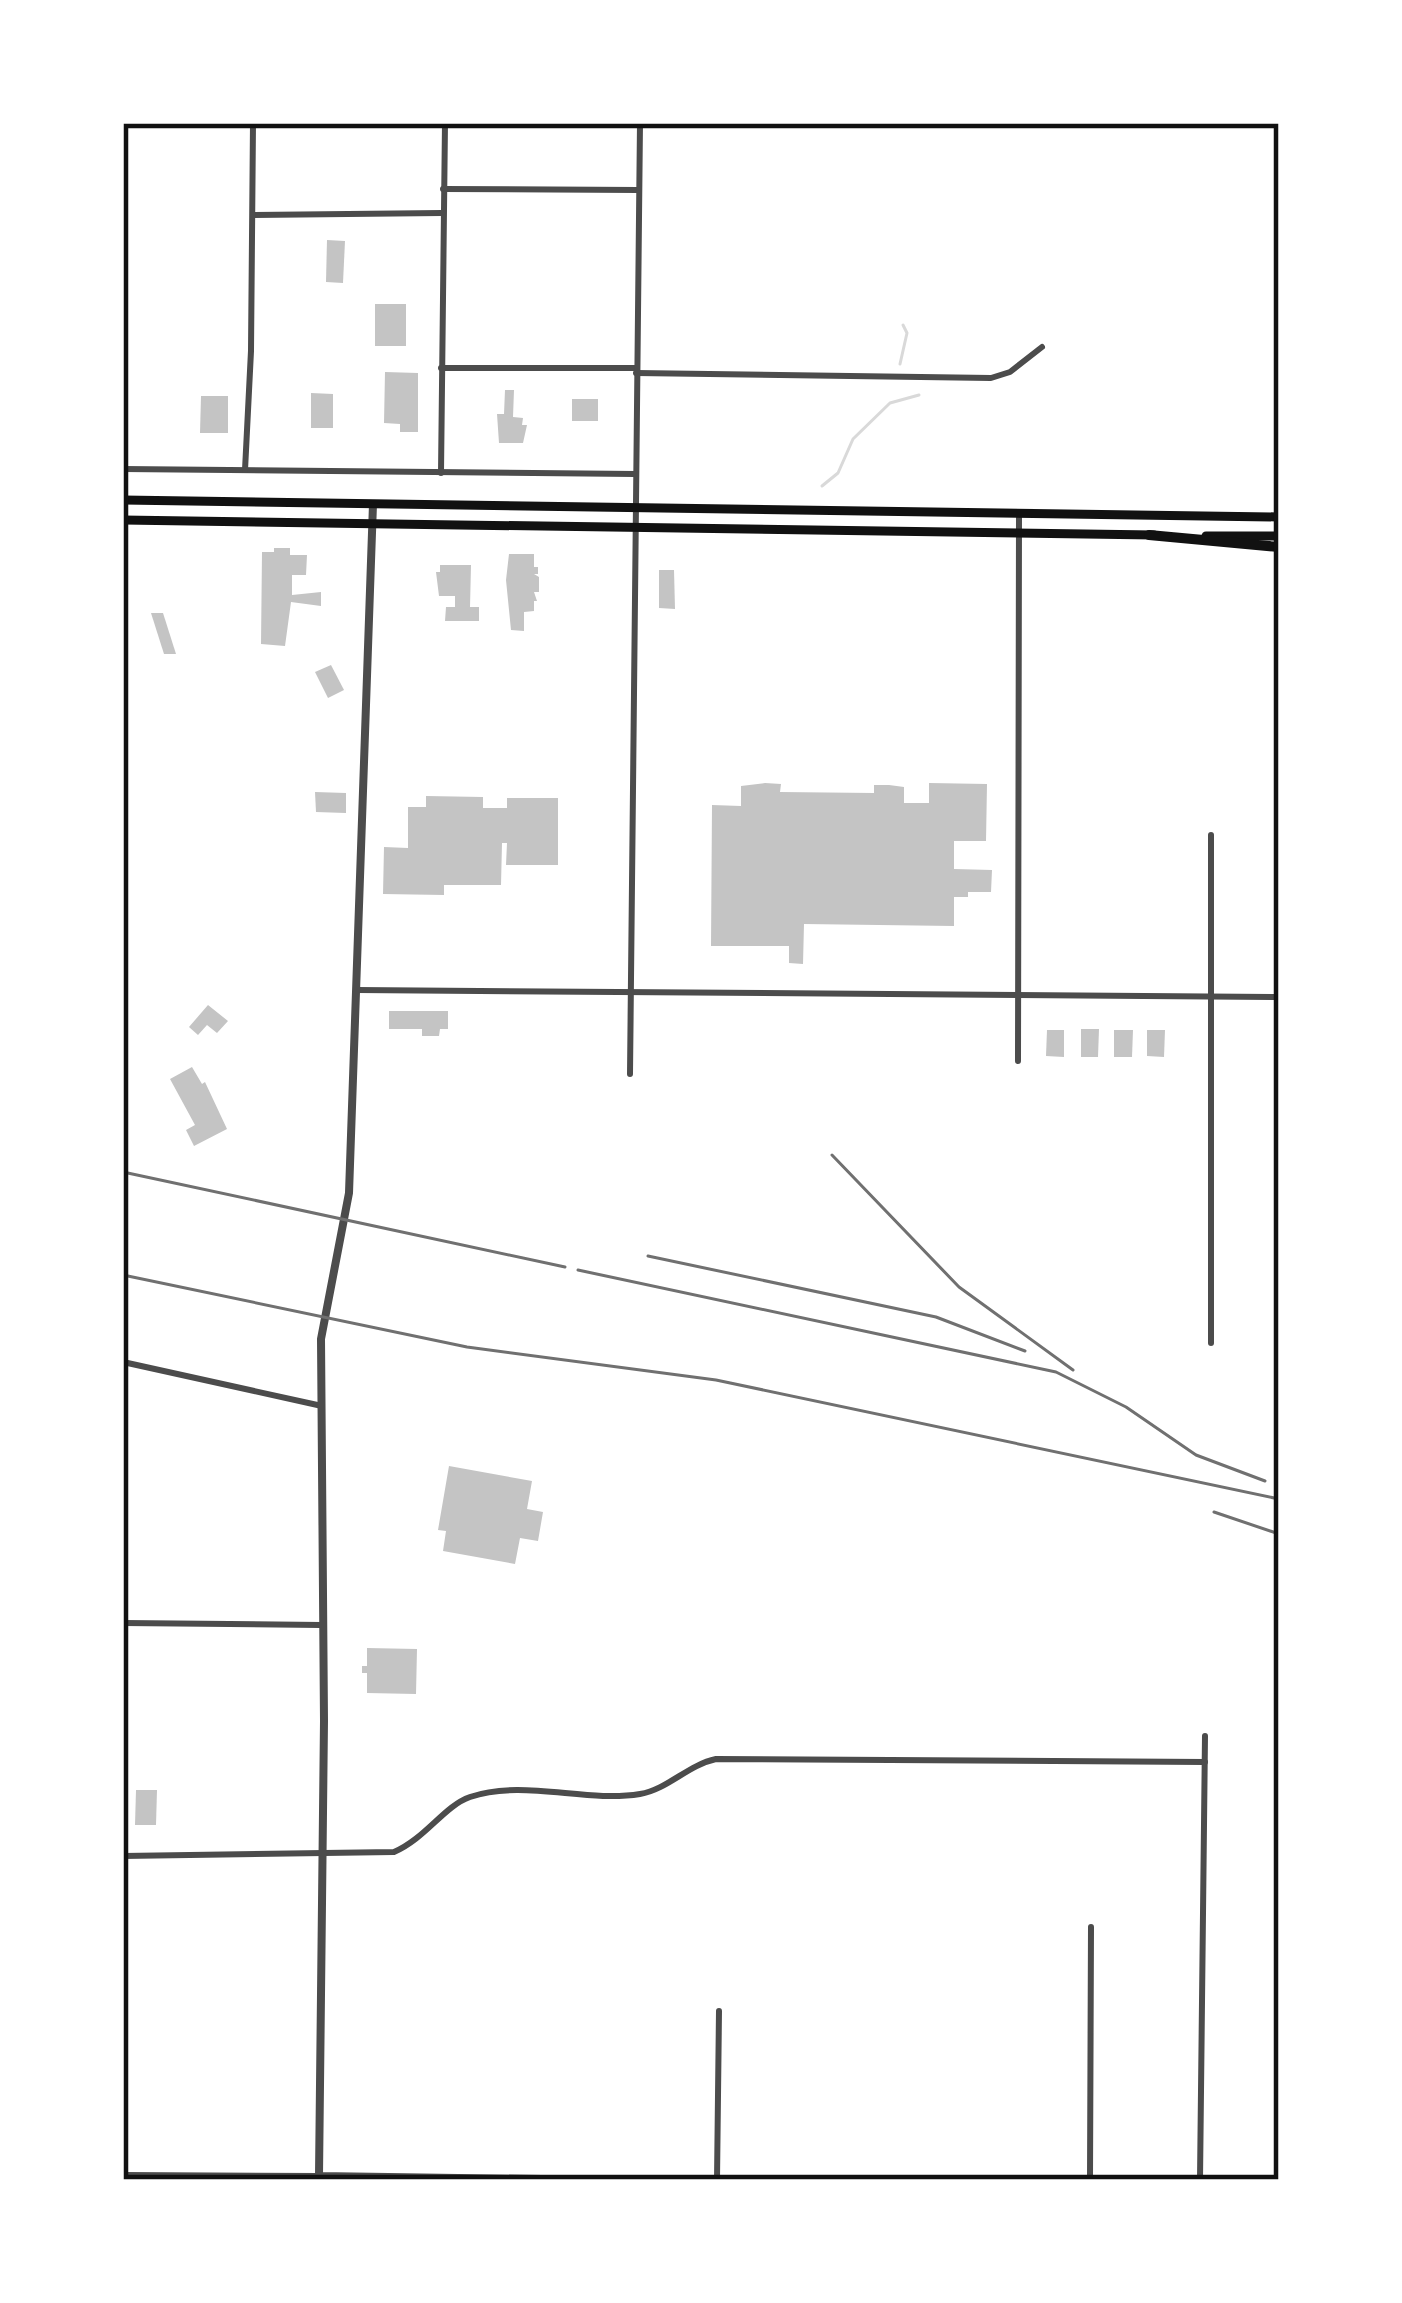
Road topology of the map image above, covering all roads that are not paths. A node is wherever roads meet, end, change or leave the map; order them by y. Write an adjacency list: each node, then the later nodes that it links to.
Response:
1 (253, 123): 7 (street)
2 (445, 123): 4 (street)
3 (640, 123): 5 (street)
4 (443, 189): 5 (street); 6 (street)
5 (638, 190): 10 (street)
6 (442, 213): 7 (street); 9 (street)
7 (252, 215): 12 (street)
8 (1042, 347): 10 (street)
9 (441, 368): 10 (street); 13 (street)
10 (636, 370): 14 (street)
11 (123, 469): 12 (street)
12 (245, 470): 13 (street)
13 (441, 473): 14 (street)
14 (635, 474): 17 (street)
15 (123, 500): 16 (highway)
16 (373, 504): 17 (highway); 21 (street)
17 (634, 509): 18 (highway); 22 (street)
18 (1019, 515): 19 (highway); 23 (street)
19 (1279, 518)
20 (123, 520): 21 (highway)
21 (372, 523): 22 (highway); 28 (street)
22 (634, 527): 23 (highway); 29 (street)
23 (1019, 535): 24 (highway); 30 (street)
24 (1149, 536): 25 (highway); 26 (highway)
25 (1279, 536)
26 (1279, 547)
27 (1211, 835): 31 (street)
28 (357, 990): 29 (street); 37 (street)
29 (629, 992): 30 (street); 34 (street)
30 (1018, 995): 31 (street); 33 (street)
31 (1213, 997): 32 (street); 35 (street)
32 (1279, 997)
33 (1018, 1061)
34 (630, 1074)
35 (1211, 1343)
36 (123, 1362): 37 (street)
37 (322, 1406): 39 (street)
38 (123, 1623): 39 (street)
39 (321, 1625): 42 (street)
40 (1205, 1736): 41 (street)
41 (1205, 1762): 42 (street); 51 (street)
42 (321, 1855): 43 (street); 47 (street)
43 (123, 1856)
44 (1091, 1927): 50 (street)
45 (718, 2012): 49 (street)
46 (123, 2175): 47 (street)
47 (319, 2176): 48 (street)
48 (610, 2180)
49 (717, 2180)
50 (1090, 2180)
51 (1200, 2180)

